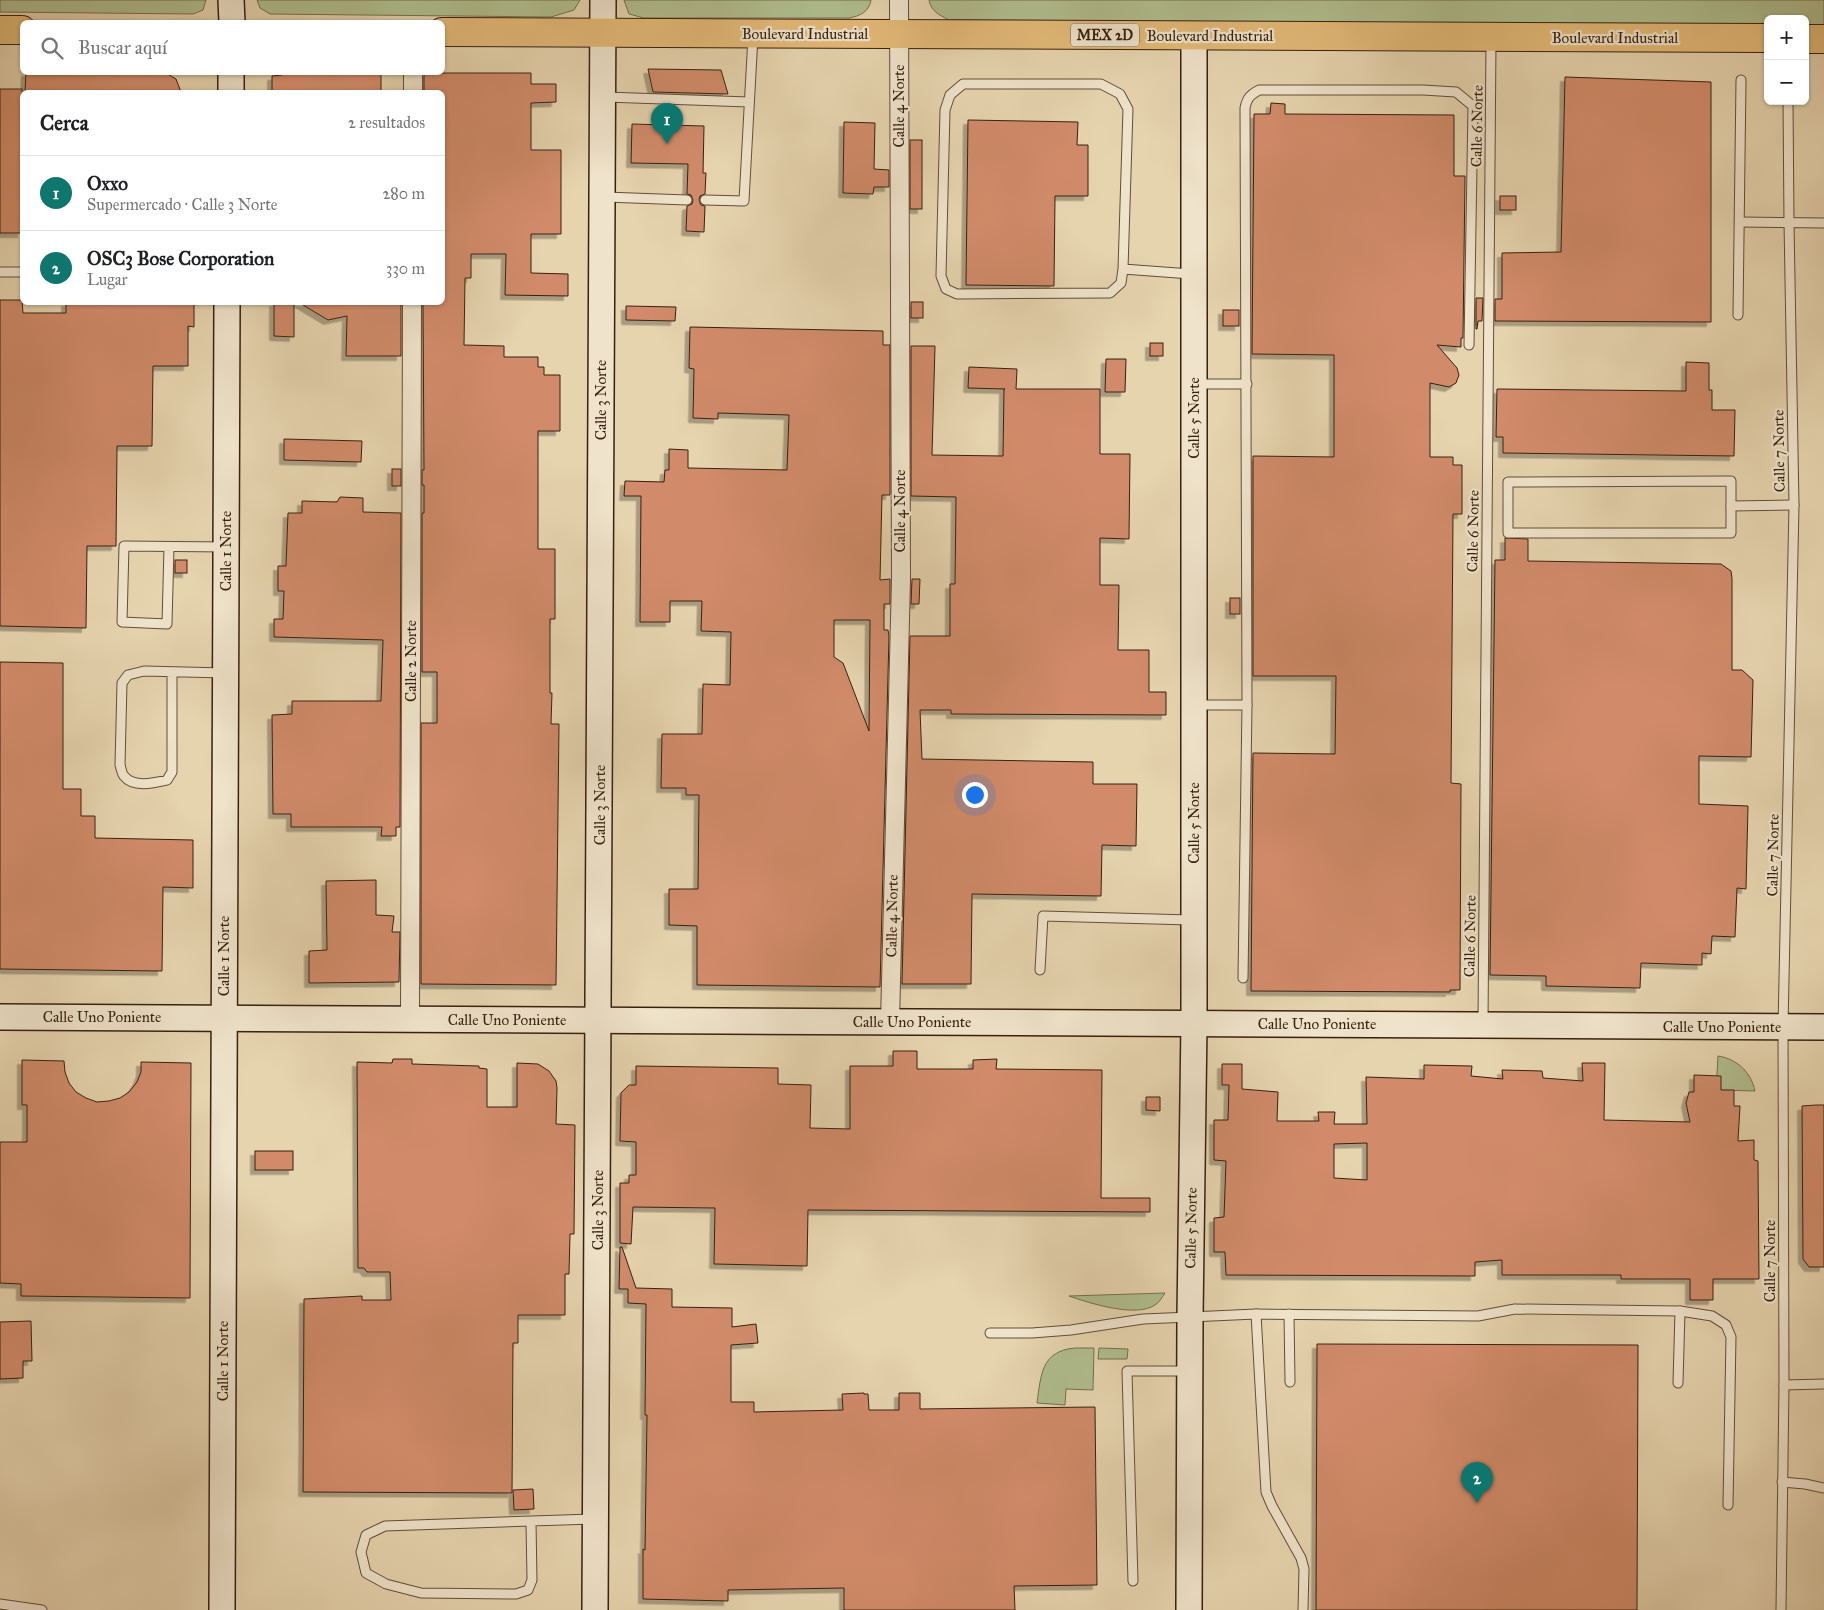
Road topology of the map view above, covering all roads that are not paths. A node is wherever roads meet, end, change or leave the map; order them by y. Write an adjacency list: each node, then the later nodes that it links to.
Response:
1 (232, 0): 4 (street)
2 (602, 0): 8 (street, Calle 3 Norte)
3 (899, 0): 10 (street, Calle 4 Norte)
4 (232, 20)
5 (0, 30): 6 (highway)
6 (20, 30)
7 (445, 32): 8 (highway, Boulevard Industrial / MEX 2D)
8 (603, 33): 9 (highway, Boulevard Industrial / MEX 2D); 21 (street, Calle 3 Norte)
9 (753, 34): 10 (highway, Boulevard Industrial / MEX 2D); 22 (lane)
10 (898, 34): 11 (highway, Boulevard Industrial / MEX 2D); 55 (street, Calle 4 Norte)
11 (1194, 36): 12 (highway, Boulevard Industrial / MEX 2D); 33 (street, Calle 5 Norte)
12 (1491, 37): 13 (highway, Boulevard Industrial / MEX 2D); 57 (lane, Calle 6 Norte)
13 (1764, 38)
14 (1809, 39): 15 (highway)
15 (1824, 39)
16 (231, 75): 19 (street)
17 (413, 75): 20 (street)
18 (1741, 80): 27 (lane)
19 (231, 90)
20 (413, 90)
21 (603, 97): 22 (lane); 24 (street, Calle 3 Norte)
22 (749, 102): 26 (lane)
23 (1788, 105): 28 (lane, Calle 7 Norte)
24 (602, 197): 25 (lane); 54 (street, Calle 3 Norte)
25 (687, 200)
26 (705, 200)
27 (1740, 222): 28 (lane); 36 (lane)
28 (1788, 222): 29 (lane); 40 (lane, Calle 7 Norte)
29 (1824, 223)
30 (1124, 269): 30 (lane); 33 (lane)
31 (0, 272): 32 (lane)
32 (20, 272)
33 (1194, 274): 38 (street, Calle 5 Norte)
34 (227, 305): 43 (street, Calle 1 Norte)
35 (412, 305): 53 (street, Calle 2 Norte)
36 (1738, 316)
37 (1469, 345): 39 (lane)
38 (1194, 384): 39 (lane); 46 (street, Calle 5 Norte)
39 (1247, 384): 47 (lane)
40 (1794, 505): 41 (lane); 58 (lane, Calle 7 Norte)
41 (1731, 506): 41 (lane)
42 (169, 546): 42 (lane); 43 (lane)
43 (226, 547): 45 (street, Calle 1 Norte)
44 (172, 672): 44 (lane); 45 (lane)
45 (225, 673): 52 (street, Calle 1 Norte)
46 (1194, 705): 47 (lane); 48 (street, Calle 5 Norte)
47 (1248, 705): 50 (lane)
48 (1194, 920): 49 (lane); 56 (street, Calle 5 Norte)
49 (1040, 970)
50 (1243, 978)
51 (0, 1017): 52 (street, Calle Uno Poniente)
52 (224, 1018): 53 (street, Calle Uno Poniente); 78 (street, Calle 1 Norte)
53 (410, 1019): 54 (street, Calle Uno Poniente)
54 (599, 1020): 55 (street, Calle Uno Poniente); 73 (street, Calle 3 Norte)
55 (890, 1022): 56 (street, Calle Uno Poniente)
56 (1194, 1024): 57 (street, Calle Uno Poniente); 63 (street, Calle 5 Norte)
57 (1483, 1025): 58 (street, Calle Uno Poniente)
58 (1783, 1027): 59 (street, Calle Uno Poniente); 69 (lane, Calle 7 Norte)
59 (1824, 1027)
60 (1680, 1311): 62 (lane); 67 (lane); 72 (lane)
61 (1256, 1314): 62 (lane); 63 (lane); 81 (lane)
62 (1289, 1314): 66 (lane)
63 (1190, 1317): 64 (lane); 65 (street, Calle 5 Norte)
64 (990, 1333)
65 (1190, 1371): 75 (lane); 80 (street, Calle 5 Norte)
66 (1290, 1382)
67 (1678, 1383)
68 (1824, 1384): 69 (lane)
69 (1784, 1385): 70 (lane, Calle 7 Norte)
70 (1782, 1482): 71 (lane); 82 (lane, Calle 7 Norte)
71 (1824, 1488)
72 (1728, 1505)
73 (596, 1519): 74 (lane); 79 (street, Calle 3 Norte)
74 (531, 1522): 74 (lane)
75 (1133, 1581)
76 (0, 1604): 77 (lane)
77 (42, 1610)
78 (222, 1610)
79 (595, 1610)
80 (1190, 1610)
81 (1303, 1610)
82 (1781, 1610)

